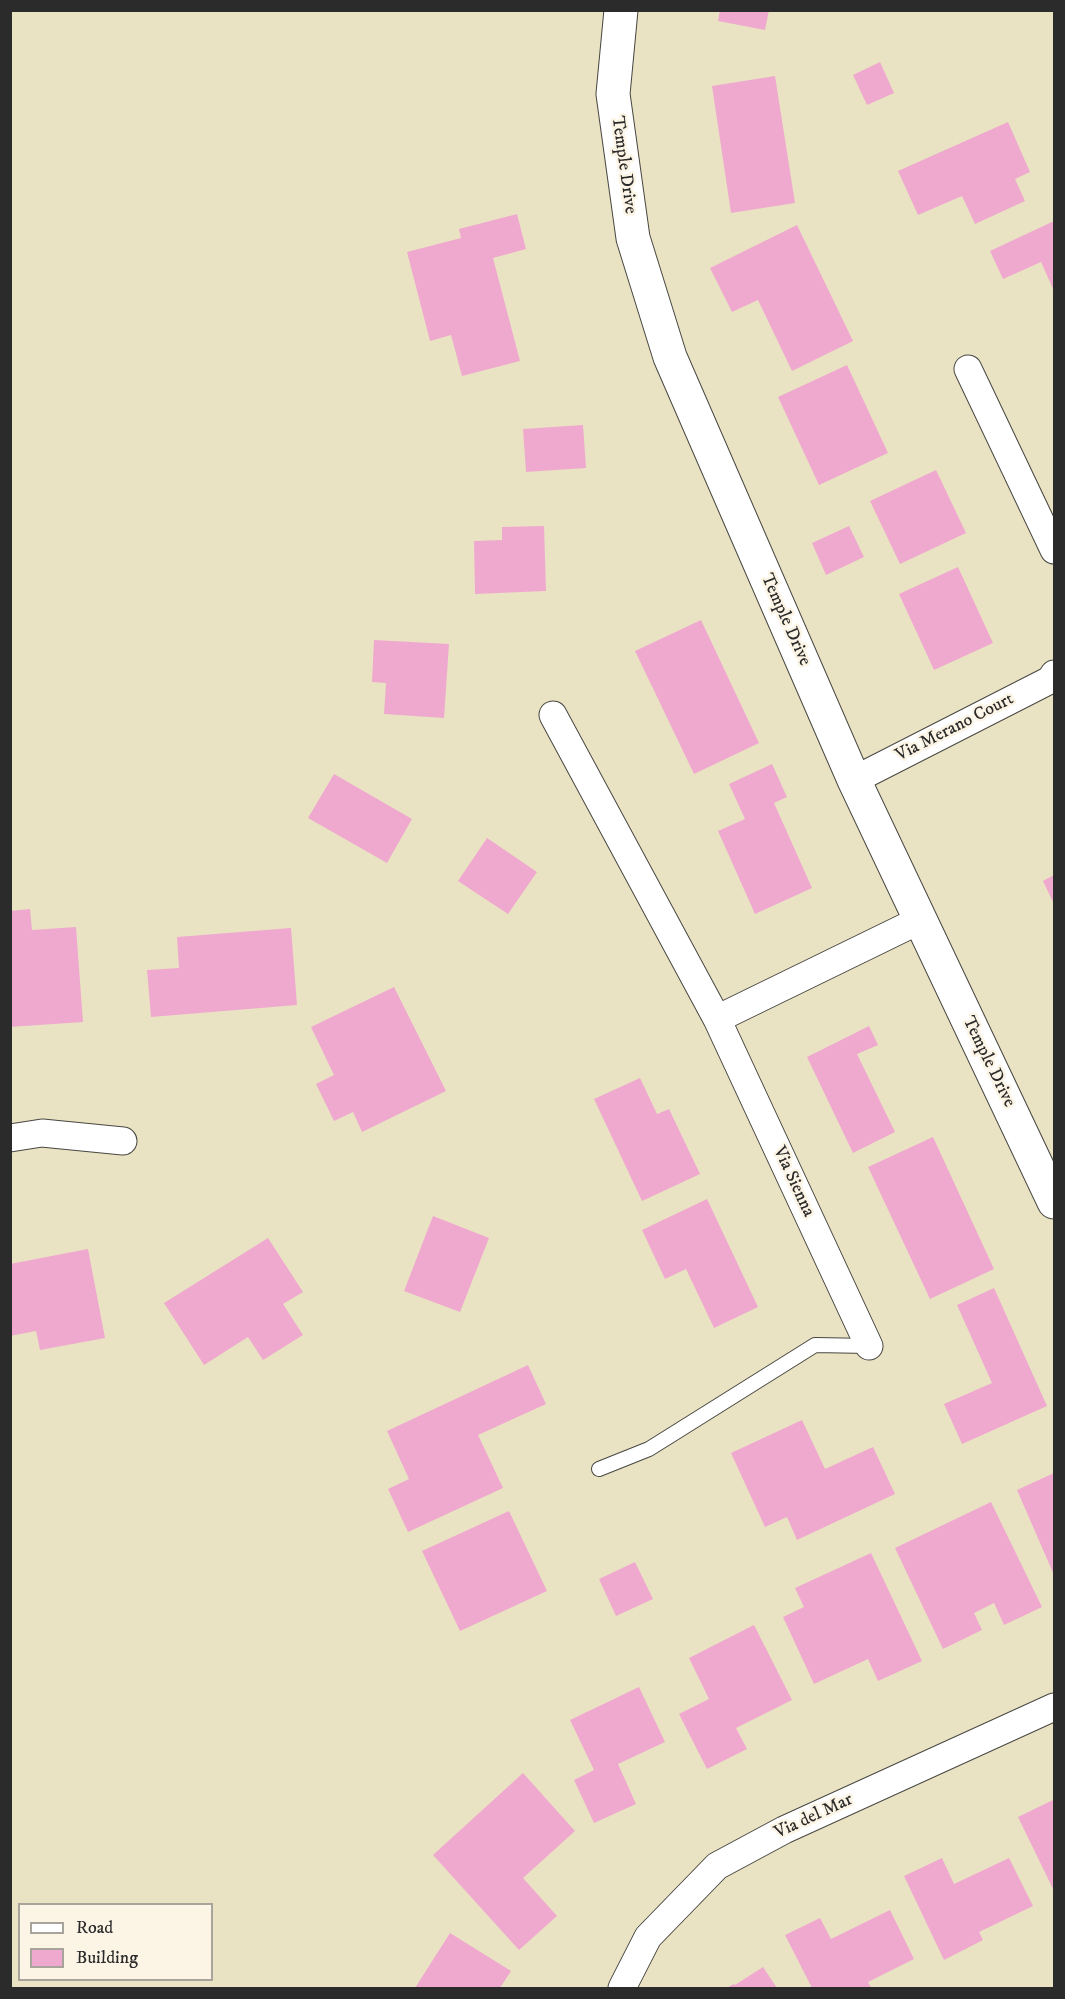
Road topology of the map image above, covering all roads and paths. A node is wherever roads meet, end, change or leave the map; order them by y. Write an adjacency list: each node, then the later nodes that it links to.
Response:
1 (621, 10): 6 (street, Temple Drive)
2 (968, 369): 3 (street)
3 (1054, 550)
4 (1054, 674): 6 (street, Via Merano Court)
5 (553, 715): 8 (street, Via Sienna)
6 (854, 780): 7 (street, Temple Drive)
7 (920, 920): 8 (street); 11 (street, Temple Drive)
8 (717, 1019): 12 (street, Via Sienna)
9 (10, 1138): 10 (street)
10 (123, 1141)
11 (1054, 1202)
12 (869, 1346): 13 (lane)
13 (598, 1469)
14 (1054, 1707): 15 (street, Via del Mar)
15 (622, 1989)

